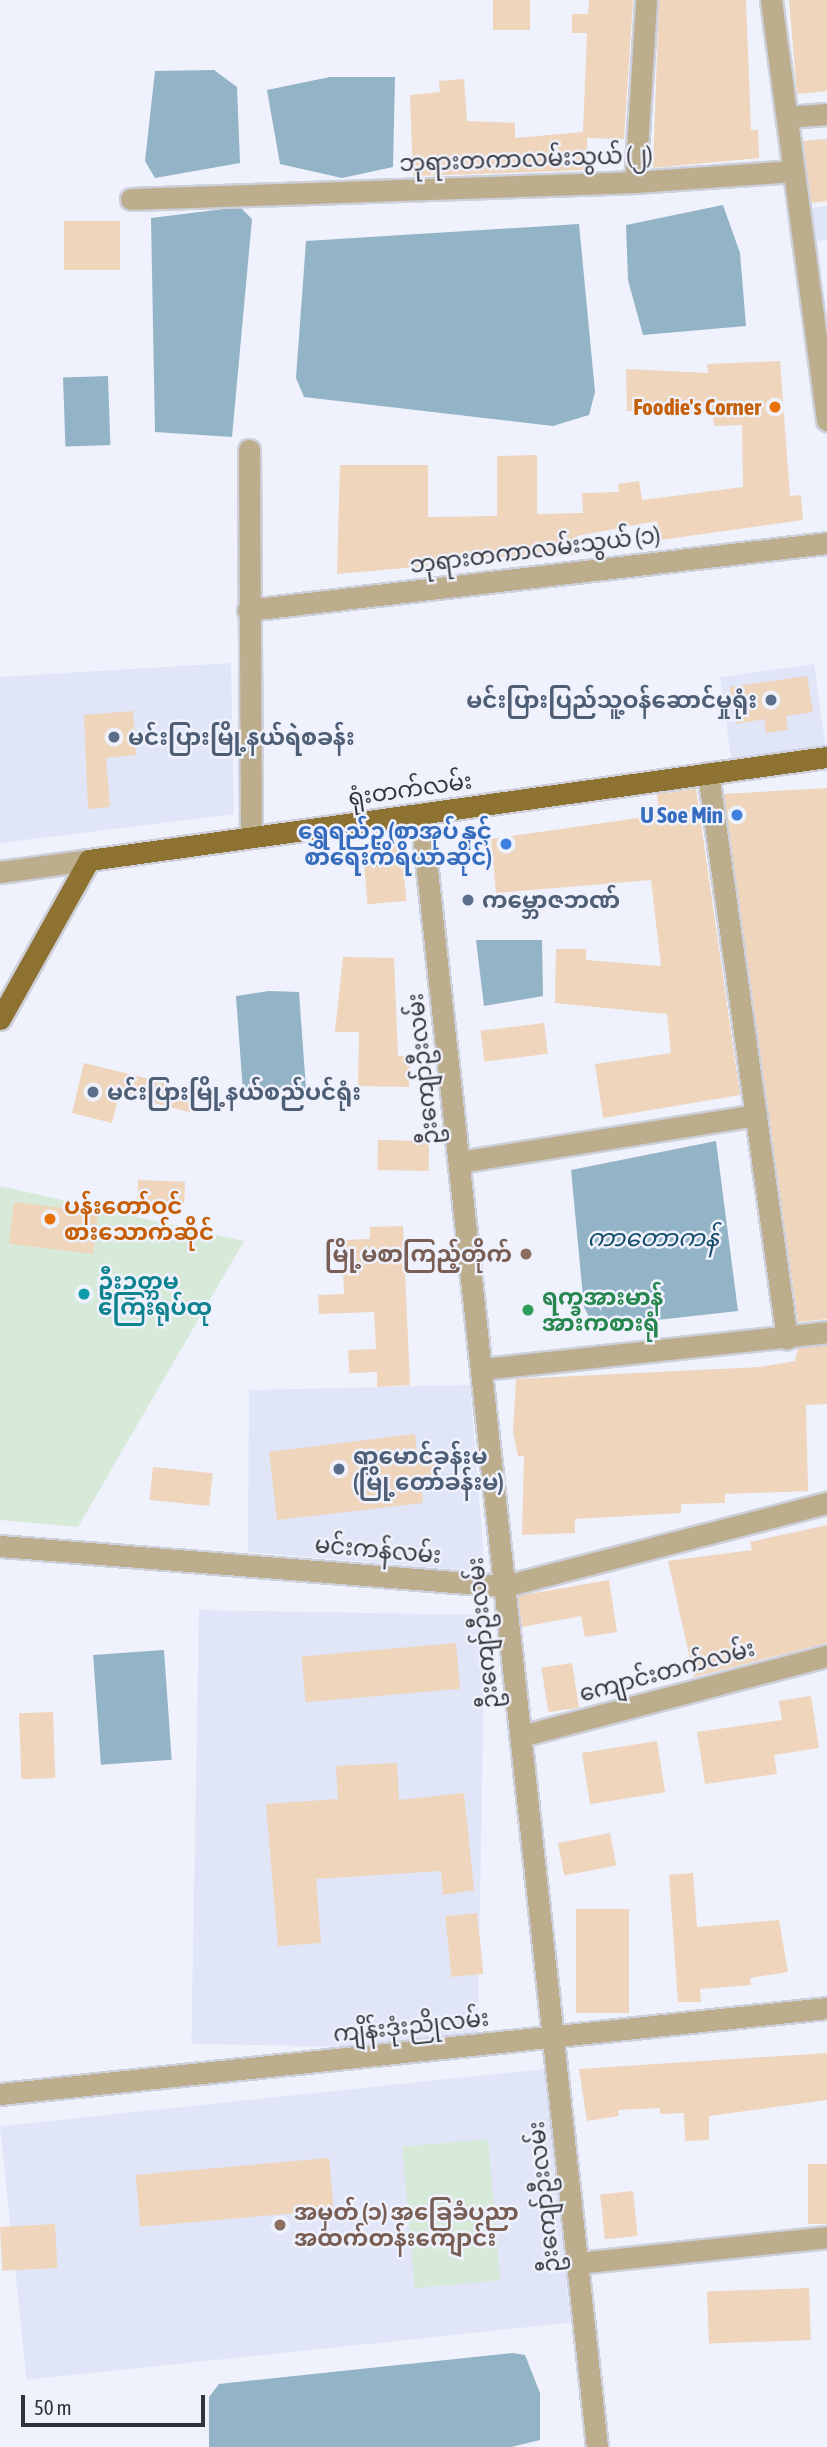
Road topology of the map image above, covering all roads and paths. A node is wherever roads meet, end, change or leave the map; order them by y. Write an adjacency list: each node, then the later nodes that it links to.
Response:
1 (646, 0): 6 (street)
2 (771, 0): 4 (street)
3 (827, 114): 4 (street)
4 (787, 117): 5 (street)
5 (794, 171): 6 (street, ဘုရားတကာလမ်းသွယ် (၂)); 8 (street)
6 (635, 182): 7 (street, ဘုရားတကာလမ်းသွယ် (၂))
7 (131, 199)
8 (827, 420)
9 (249, 450): 11 (street)
10 (827, 542): 11 (street, ဘုရားတကာလမ်းသွယ် (၁))
11 (248, 610): 15 (street)
12 (827, 757): 13 (main road, ရုံးတက်လမ်း)
13 (708, 773): 14 (main road, ရုံးတက်လမ်း); 19 (street)
14 (422, 814): 15 (main road, ရုံးတက်လမ်း); 20 (street, ဦးကျော်ဦးလမ်း)
15 (251, 837): 16 (main road, ရုံးတက်လမ်း)
16 (89, 860): 17 (street, ရုံးတက်လမ်း); 18 (main road)
17 (0, 872)
18 (0, 1019)
19 (756, 1115): 20 (street); 22 (street)
20 (459, 1162): 23 (street, ဦးကျော်ဦးလမ်း)
21 (827, 1332): 22 (street)
22 (787, 1339): 23 (street)
23 (481, 1369): 26 (street, ဦးကျော်ဦးလမ်း)
24 (827, 1503): 26 (street, မင်းကန်လမ်း)
25 (0, 1546): 26 (street, မင်းကန်လမ်း)
26 (505, 1586): 28 (street, ဦးကျော်ဦးလမ်း)
27 (827, 1656): 28 (street, ကျောင်းတက်လမ်း)
28 (521, 1736): 30 (street, ဦးကျော်ဦးလမ်း)
29 (827, 2008): 30 (street, ကျိန်းဒုံးညိုလမ်း)
30 (553, 2038): 31 (street, ကျိန်းဒုံးညိုလမ်း); 33 (street, ဦးကျော်ဦးလမ်း)
31 (0, 2094)
32 (827, 2237): 33 (street)
33 (578, 2263): 34 (street, ဦးကျော်ဦးလမ်း)
34 (597, 2447)

